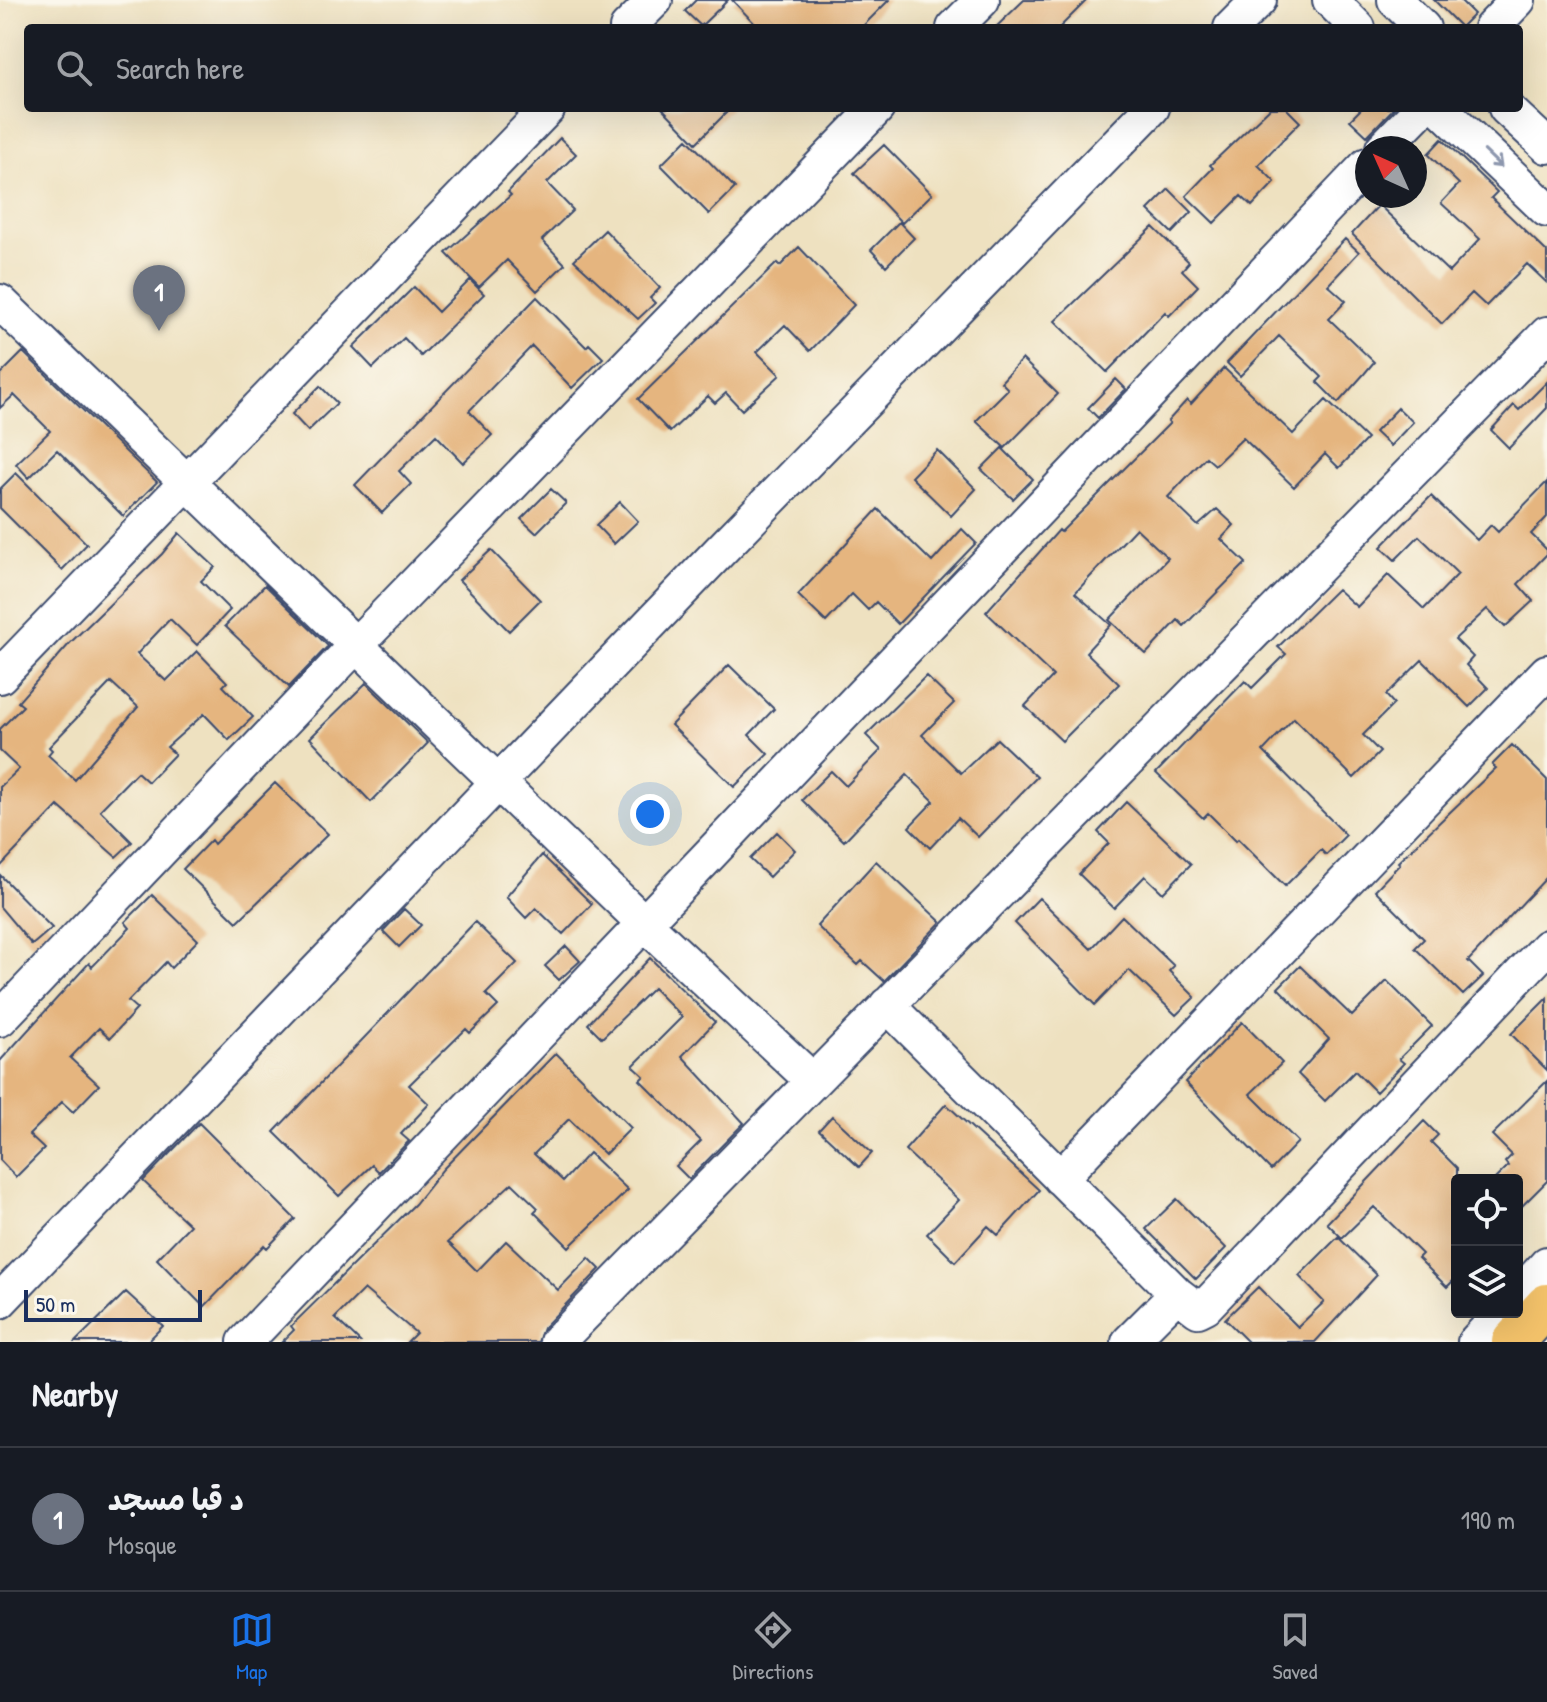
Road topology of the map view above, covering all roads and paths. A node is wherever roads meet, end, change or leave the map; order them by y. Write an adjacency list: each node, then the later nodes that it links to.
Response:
1 (655, 0): 7 (street)
2 (982, 0): 8 (street)
3 (1259, 0): 9 (street)
4 (1330, 0): 10 (street)
5 (1395, 0): 11 (street)
6 (1518, 0): 12 (street)
7 (631, 24)
8 (958, 24)
9 (1235, 24)
10 (1354, 24)
11 (1419, 24)
12 (1495, 24)
13 (544, 112): 25 (street)
14 (873, 112): 26 (street)
15 (1148, 112): 29 (street)
16 (1418, 112): 19 (street)
17 (1444, 112): 22 (street, one-way to 22)
18 (1510, 112): 20 (street)
19 (1395, 136)
20 (1547, 146)
21 (1355, 178): 30 (street)
22 (1547, 210)
23 (3, 310): 25 (street)
24 (1547, 334): 32 (street)
25 (189, 482): 26 (street); 28 (street)
26 (357, 644): 29 (street); 33 (street)
27 (1547, 672): 35 (street)
28 (0, 676)
29 (498, 781): 30 (street); 39 (street)
30 (644, 923): 34 (street); 42 (street)
31 (1547, 947): 38 (street)
32 (887, 1005): 34 (street); 35 (street)
33 (0, 1019)
34 (813, 1081): 43 (street)
35 (1060, 1178): 38 (street)
36 (1547, 1264): 37 (street)
37 (1523, 1290)
38 (1177, 1294): 44 (street)
39 (0, 1301)
40 (1547, 1305): 46 (main road)
41 (1497, 1318): 45 (street)
42 (245, 1342)
43 (557, 1342)
44 (1129, 1342)
45 (1475, 1342)
46 (1513, 1342)

